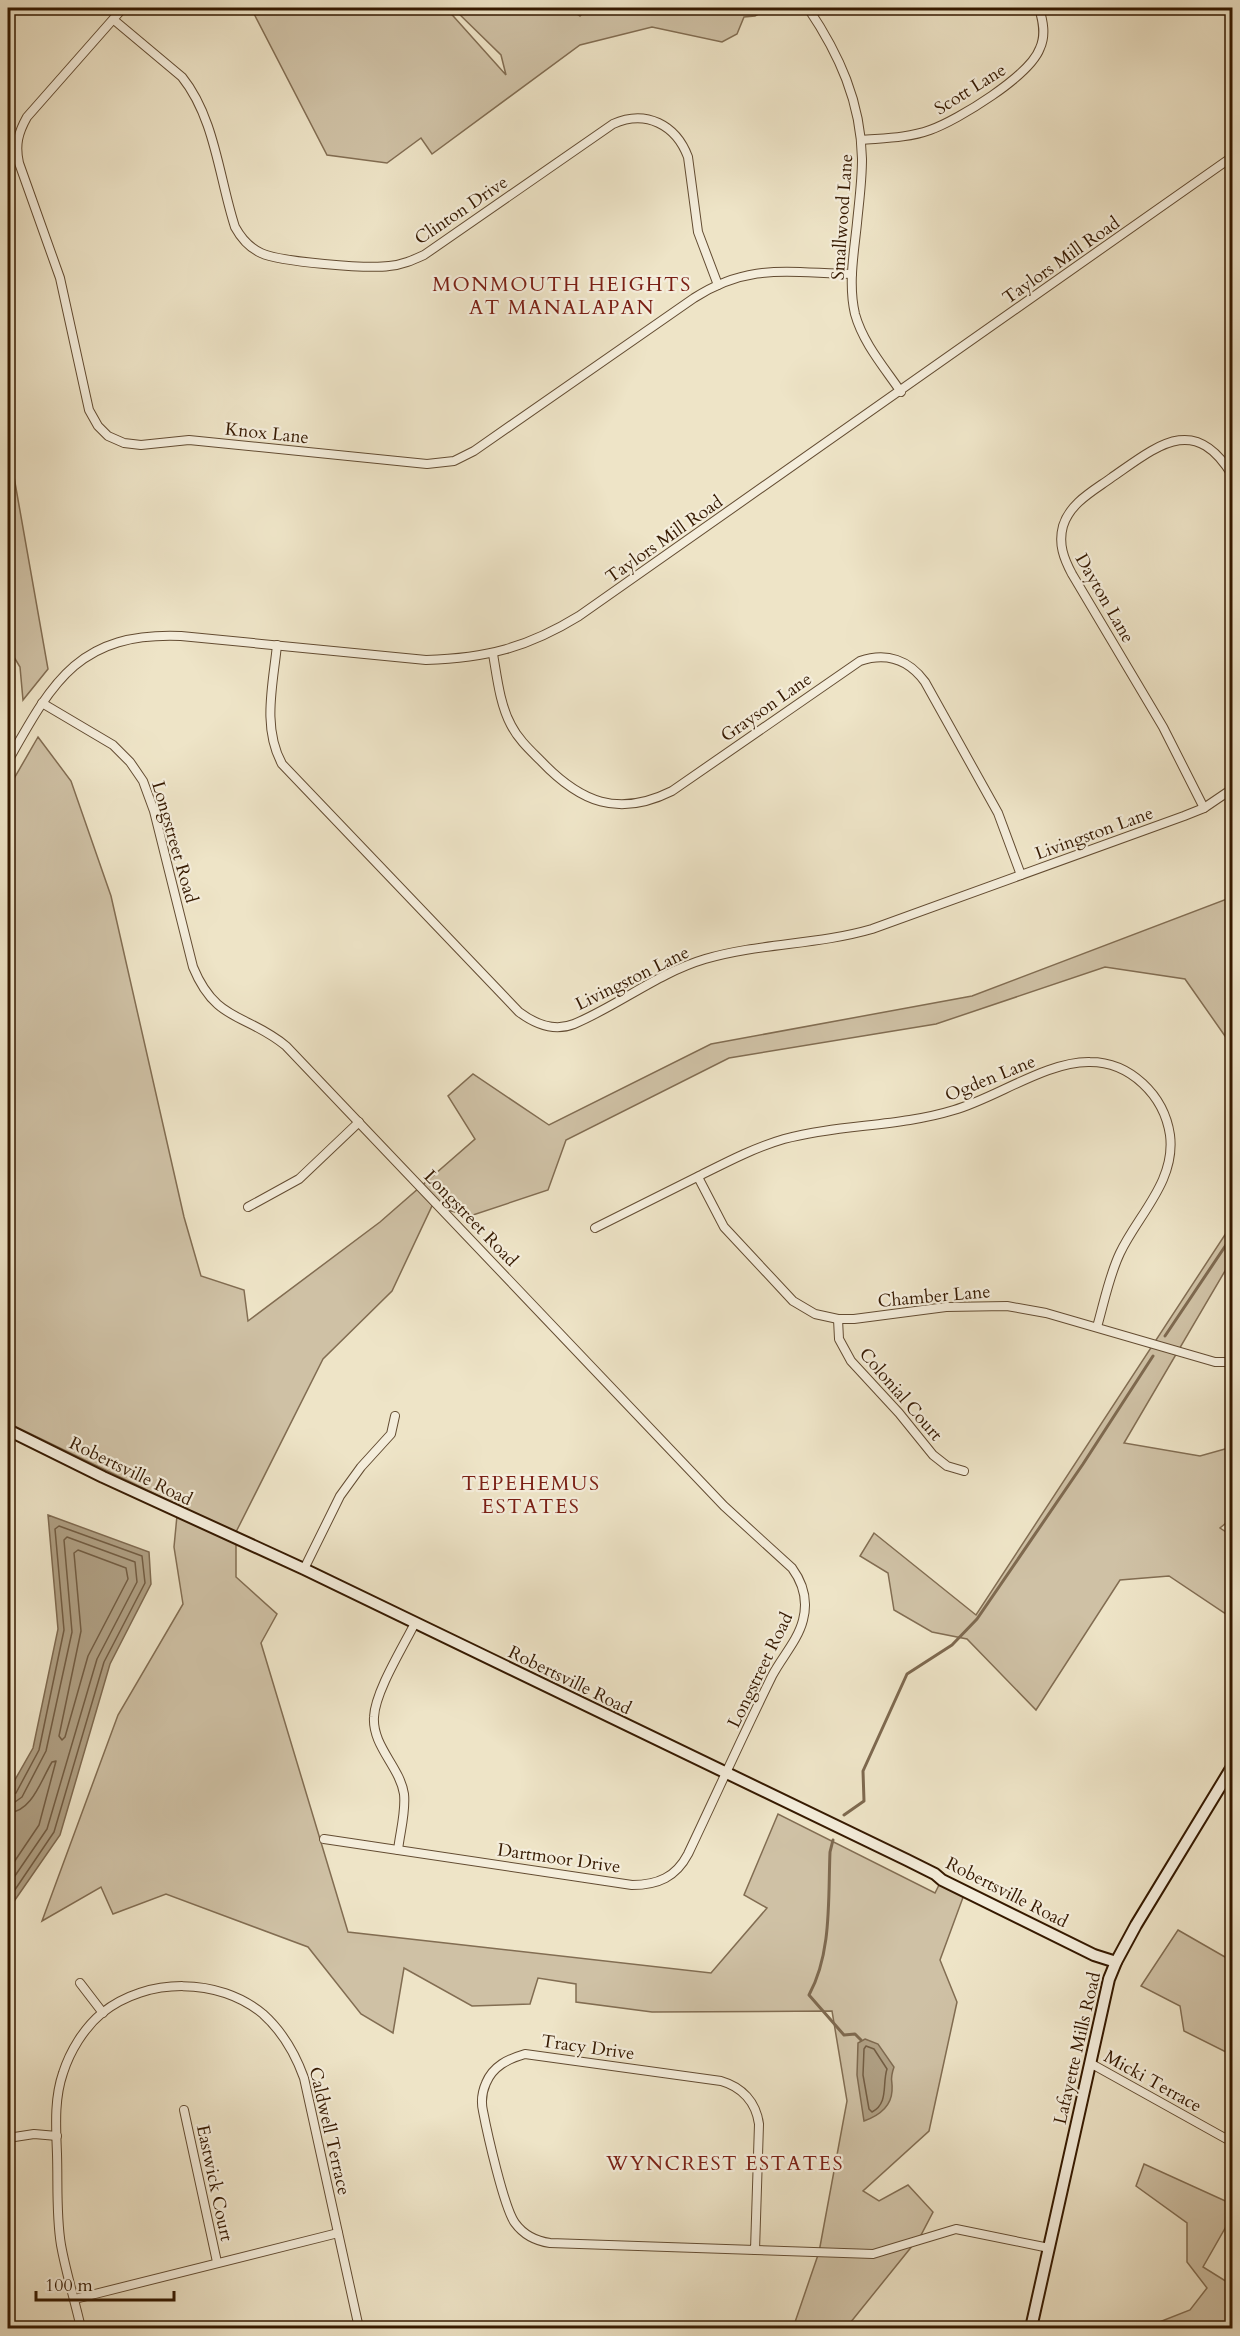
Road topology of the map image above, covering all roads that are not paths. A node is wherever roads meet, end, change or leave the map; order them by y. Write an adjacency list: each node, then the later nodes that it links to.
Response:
1 (123, 8): 4 (street, Knox Lane)
2 (808, 8): 5 (street, Smallwood Lane)
3 (1039, 8): 5 (street, Scott Lane)
4 (114, 20): 8 (street, Clinton Drive); 8 (street, Knox Lane)
5 (861, 140): 7 (street, Smallwood Lane)
6 (1233, 158): 9 (street, Taylors Mill Road)
7 (852, 274): 8 (street, Knox Lane); 9 (street, Smallwood Lane)
8 (718, 285)
9 (901, 392): 12 (street, Taylors Mill Road)
10 (1233, 475): 16 (street, Dayton Lane)
11 (277, 645): 12 (street, Taylors Mill Road); 13 (street, Taylors Mill Road); 17 (street, Livingston Lane)
12 (493, 654): 17 (street, Grayson Lane)
13 (42, 703): 14 (street, Taylors Mill Road); 18 (street, Longstreet Road)
14 (8, 761)
15 (1233, 789): 16 (street, Livingston Lane)
16 (1204, 808): 17 (street, Livingston Lane)
17 (1021, 875)
18 (359, 1122): 20 (street); 31 (street, Longstreet Road)
19 (698, 1177): 21 (street, Ogden Lane); 22 (street, Chamber Lane); 23 (street, Ogden Lane)
20 (248, 1207)
21 (595, 1228)
22 (838, 1319): 23 (street, Chamber Lane); 27 (street, Colonial Court)
23 (1097, 1327): 24 (street, Chamber Lane)
24 (1233, 1362)
25 (395, 1416): 28 (street)
26 (8, 1430): 28 (street, Robertsville Road)
27 (964, 1471)
28 (304, 1569): 29 (street, Robertsville Road)
29 (415, 1623): 31 (street, Robertsville Road); 33 (street)
30 (1233, 1767): 34 (street, Lafayette Mills Road)
31 (727, 1773): 33 (street, Dartmoor Drive); 34 (street, Robertsville Road)
32 (324, 1839): 33 (street, Dartmoor Drive)
33 (398, 1850)
34 (1116, 1962): 37 (street, Lafayette Mills Road)
35 (80, 1983): 36 (street)
36 (103, 2013): 39 (street, Caldwell Terrace); 42 (street, Caldwell Terrace)
37 (1090, 2063): 41 (street, Micki Terrace); 43 (street, Lafayette Mills Road)
38 (184, 2110): 45 (street, Eastwick Court)
39 (57, 2136): 40 (street); 46 (street, Caldwell Terrace)
40 (8, 2138)
41 (1233, 2142)
42 (338, 2233): 45 (street); 48 (street, Caldwell Terrace)
43 (1049, 2248): 44 (street, Tracy Drive); 49 (street, Lafayette Mills Road)
44 (755, 2250): 44 (street, Tracy Drive)
45 (218, 2262): 46 (street)
46 (75, 2299): 47 (street, Caldwell Terrace)
47 (81, 2328)
48 (359, 2328)
49 (1031, 2328)

